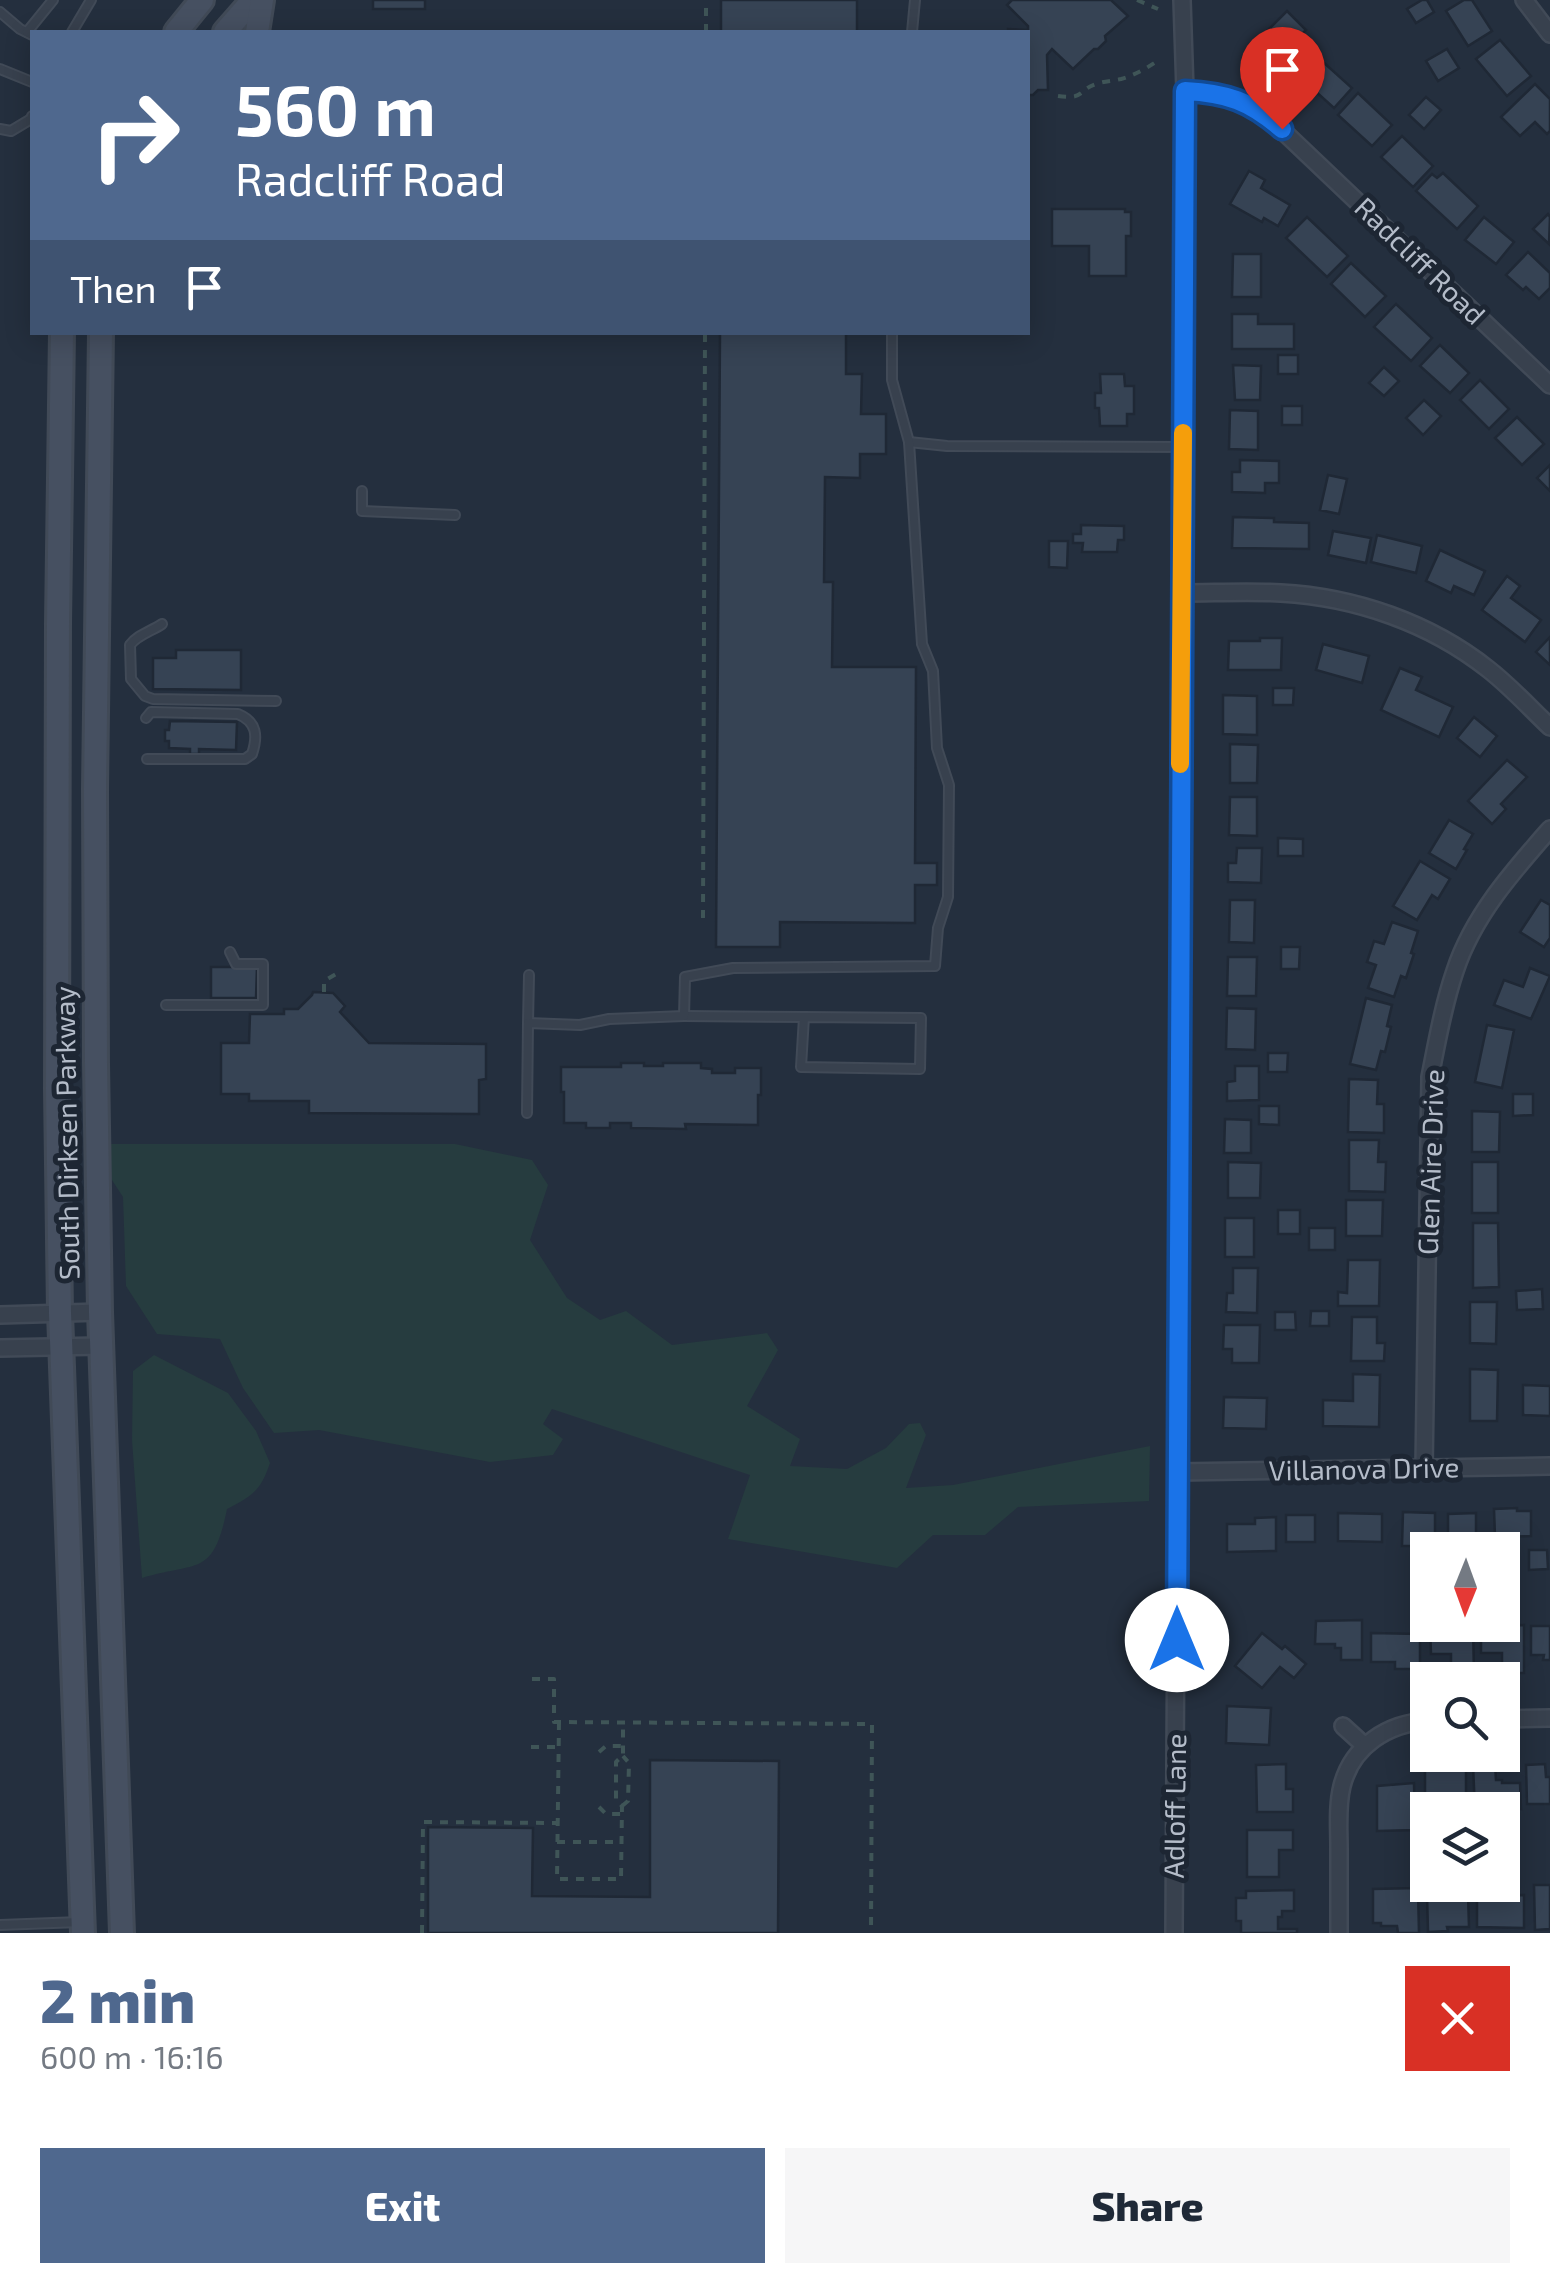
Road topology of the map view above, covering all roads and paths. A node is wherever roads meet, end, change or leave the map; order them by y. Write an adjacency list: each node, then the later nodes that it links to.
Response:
1 (53, 0): 13 (lane)
2 (92, 0): 14 (lane)
3 (202, 0): 15 (main road)
4 (253, 0): 16 (main road)
5 (262, 0): 17 (main road)
6 (706, 0): 18 (path)
7 (915, 0): 19 (lane)
8 (1136, 0): 11 (path)
9 (1182, 0): 25 (street, Adloff Lane)
10 (1524, 0): 21 (street)
11 (1158, 9)
12 (0, 12): 20 (lane)
13 (32, 30)
14 (73, 30)
15 (178, 30)
16 (227, 30)
17 (257, 30)
18 (706, 30)
19 (912, 30)
20 (30, 33)
21 (1550, 34)
22 (1159, 60): 26 (path)
23 (0, 69): 24 (lane)
24 (30, 81)
25 (1185, 91): 33 (street, Radcliff Road); 35 (street, Adloff Lane)
26 (1058, 96)
27 (30, 121): 28 (lane)
28 (0, 130)
29 (62, 335): 56 (main road, South Dirksen Parkway)
30 (101, 335): 55 (main road, South Dirksen Parkway)
31 (705, 335): 45 (path)
32 (892, 335): 34 (lane)
33 (1550, 384)
34 (909, 442): 35 (lane); 51 (lane)
35 (1182, 448): 38 (street, Adloff Lane)
36 (362, 492): 37 (lane)
37 (455, 515)
38 (1181, 593): 42 (street); 63 (street, Adloff Lane)
39 (162, 624): 40 (lane)
40 (276, 701)
41 (146, 718): 43 (lane)
42 (1550, 727)
43 (146, 758)
44 (1550, 829): 62 (street, Glen Aire Drive)
45 (703, 918)
46 (230, 952): 50 (lane)
47 (340, 971): 49 (path)
48 (529, 975): 53 (lane)
49 (324, 992)
50 (166, 1005)
51 (684, 1016): 52 (lane); 53 (lane)
52 (804, 1016): 52 (lane)
53 (528, 1023): 54 (lane)
54 (526, 1113)
55 (100, 1312): 56 (street); 59 (main road, South Dirksen Parkway)
56 (60, 1313): 57 (street); 58 (main road, South Dirksen Parkway)
57 (0, 1315)
58 (62, 1346): 59 (street); 60 (street); 88 (main road, South Dirksen Parkway)
59 (101, 1346): 89 (main road, South Dirksen Parkway)
60 (0, 1348)
61 (1550, 1466): 62 (street, Villanova Drive)
62 (1424, 1468): 63 (street, Villanova Drive)
63 (1178, 1472): 92 (street, Adloff Lane)
64 (532, 1679): 67 (path)
65 (1550, 1718): 66 (street)
66 (1520, 1719)
67 (558, 1722): 68 (path); 76 (path)
68 (623, 1723): 73 (path); 91 (path)
69 (1410, 1723): 74 (street)
70 (1342, 1726): 74 (street)
71 (599, 1739): 72 (path)
72 (606, 1746): 73 (path); 77 (path)
73 (622, 1746): 78 (path)
74 (1365, 1746): 93 (street)
75 (531, 1747): 76 (path)
76 (558, 1748): 84 (path)
77 (599, 1752)
78 (622, 1755): 79 (path); 79 (path)
79 (622, 1806): 82 (path)
80 (599, 1807): 81 (path)
81 (606, 1814): 82 (path); 83 (path)
82 (622, 1814): 86 (path)
83 (599, 1821)
84 (557, 1823): 85 (path); 90 (path)
85 (557, 1842): 86 (path); 86 (path)
86 (622, 1842)
87 (0, 1924): 88 (lane)
88 (83, 1928)
89 (122, 1933)
90 (422, 1933)
91 (871, 1933)
92 (1174, 1933)
93 (1339, 1933)

